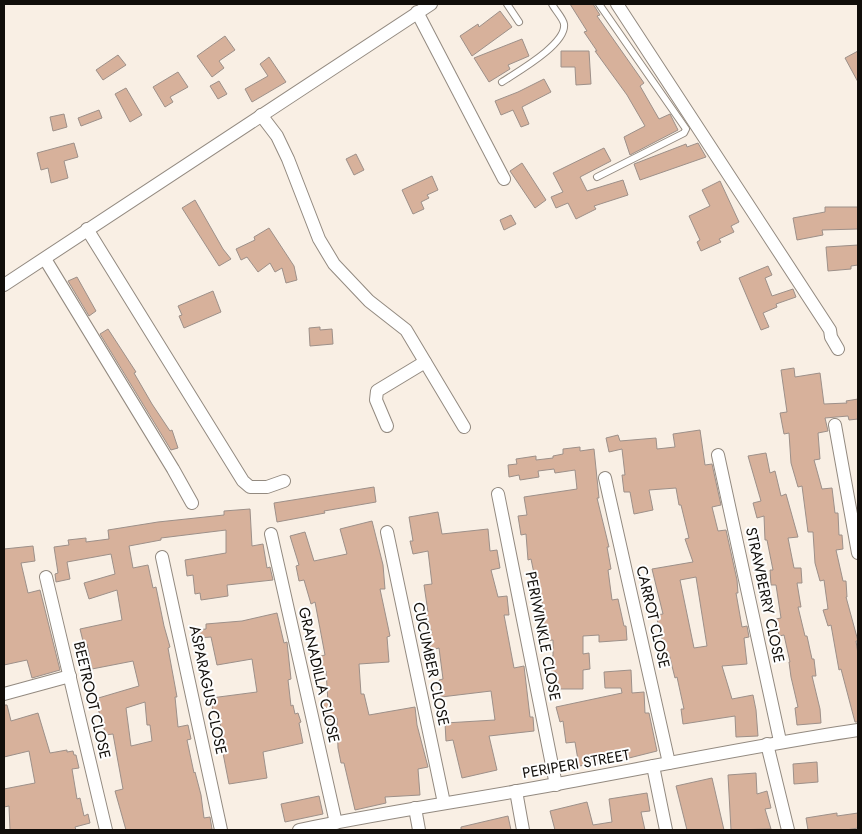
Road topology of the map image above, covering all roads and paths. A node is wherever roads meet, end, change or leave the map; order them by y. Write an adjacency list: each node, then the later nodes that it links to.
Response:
1 (430, 4): 6 (street)
2 (507, 4): 7 (lane)
3 (552, 4): 8 (lane)
4 (599, 4): 10 (lane)
5 (617, 4): 15 (street)
6 (417, 12): 9 (street); 11 (street)
7 (519, 22)
8 (502, 82)
9 (261, 115): 12 (street); 16 (street)
10 (597, 178)
11 (504, 179)
12 (88, 229): 13 (street); 22 (street)
13 (45, 259): 14 (street); 24 (street)
14 (4, 285)
15 (838, 349)
16 (425, 362): 17 (street); 19 (street)
17 (387, 426)
18 (835, 426): 27 (street)
19 (464, 427)
20 (718, 455): 33 (street, STRAWBERRY CLOSE)
21 (605, 478): 34 (street, CARROT CLOSE)
22 (284, 482)
23 (498, 494): 36 (street, PERIWINKLE CLOSE)
24 (192, 503)
25 (387, 532): 38 (street, CUCUMBER CLOSE)
26 (271, 534): 40 (street, GRANADILLA CLOSE)
27 (858, 553)
28 (162, 558): 42 (street, ASPARAGUS CLOSE)
29 (46, 577): 30 (street, BEETROOT CLOSE)
30 (70, 676): 31 (street); 41 (street, BEETROOT CLOSE)
31 (4, 694)
32 (858, 730): 33 (street, PERIPERI STREET)
33 (774, 742): 34 (street, PERIPERI STREET); 47 (street, STRAWBERRY CLOSE)
34 (669, 763): 35 (street, PERIPERI STREET)
35 (653, 766): 36 (street, PERIPERI STREET); 46 (street)
36 (556, 785): 37 (street, PERIPERI STREET)
37 (516, 791): 38 (street, PERIPERI STREET); 45 (street)
38 (444, 803): 39 (street, PERIPERI STREET)
39 (415, 808): 40 (street, PERIPERI STREET); 44 (street)
40 (336, 822): 43 (street, PERIPERI STREET)
41 (106, 830)
42 (221, 830)
43 (299, 830)
44 (419, 830)
45 (523, 830)
46 (666, 830)
47 (788, 830)

